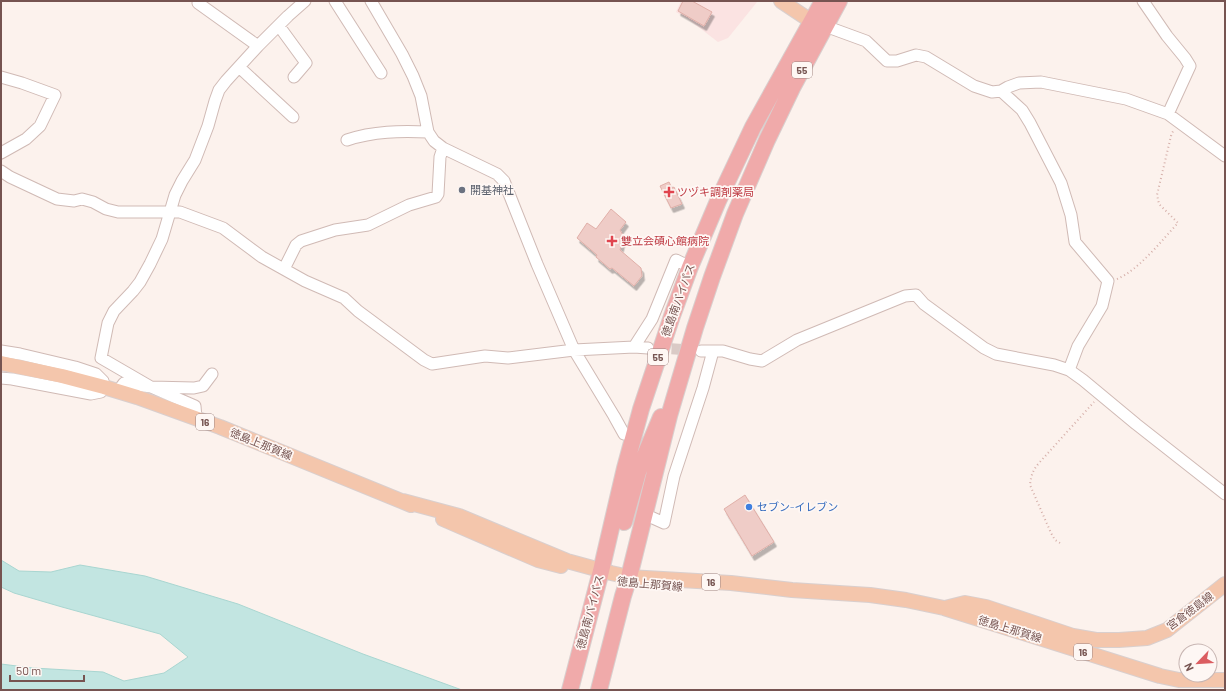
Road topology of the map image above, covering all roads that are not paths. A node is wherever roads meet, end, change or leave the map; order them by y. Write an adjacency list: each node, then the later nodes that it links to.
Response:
1 (305, 1): 10 (street)
2 (335, 1): 13 (street)
3 (371, 1): 19 (street)
4 (781, 1): 9 (main road)
5 (823, 1): 9 (highway, 徳島南バイパス / 55)
6 (839, 1): 9 (highway, 徳島南バイパス / 55)
7 (1143, 1): 18 (street)
8 (198, 3): 11 (street)
9 (818, 23): 16 (street); 26 (highway, 徳島南バイパス / 55); 38 (highway, 徳島南バイパス / 55)
10 (279, 26): 11 (street); 15 (street)
11 (258, 46): 12 (street)
12 (239, 67): 17 (street); 25 (street)
13 (381, 73)
14 (1, 77): 22 (street)
15 (294, 77)
16 (1002, 91): 18 (street); 35 (street)
17 (293, 117)
18 (1173, 118): 23 (street)
19 (428, 132): 20 (street); 21 (street)
20 (347, 140)
21 (444, 148): 27 (street); 30 (street)
22 (1, 153)
23 (1225, 156)
24 (1, 171): 25 (street)
25 (169, 212): 27 (street); 40 (street)
26 (690, 266): 28 (street); 46 (highway, 徳島南バイパス / 55)
27 (284, 269): 30 (street)
28 (634, 347): 29 (street); 30 (street)
29 (648, 348)
30 (574, 350): 43 (street)
31 (1, 351): 39 (street)
32 (700, 351): 33 (street)
33 (713, 351): 35 (street); 45 (street)
34 (1, 364): 39 (main road, 徳島上那賀線 / 16)
35 (1069, 370): 44 (street)
36 (212, 374): 40 (street)
37 (1, 378): 39 (street)
38 (680, 378): 45 (highway, 徳島南バイパス / 55); 46 (highway)
39 (104, 387): 41 (main road, 徳島上那賀線 / 16)
40 (151, 387): 41 (street); 42 (street)
41 (118, 391): 42 (main road, 徳島上那賀線 / 16)
42 (196, 418): 46 (main road, 徳島上那賀線 / 16)
43 (624, 434)
44 (1225, 494)
45 (644, 514): 48 (highway, 徳島南バイパス / 55)
46 (602, 578): 48 (main road, 徳島上那賀線 / 16); 51 (highway, 徳島南バイパス / 55)
47 (1225, 584): 49 (main road, 宮倉徳島線)
48 (627, 586): 49 (main road, 徳島上那賀線 / 16); 52 (highway, 徳島南バイパス / 55)
49 (944, 608): 50 (main road, 徳島上那賀線 / 16)
50 (1225, 680)
51 (570, 690)
52 (599, 690)

